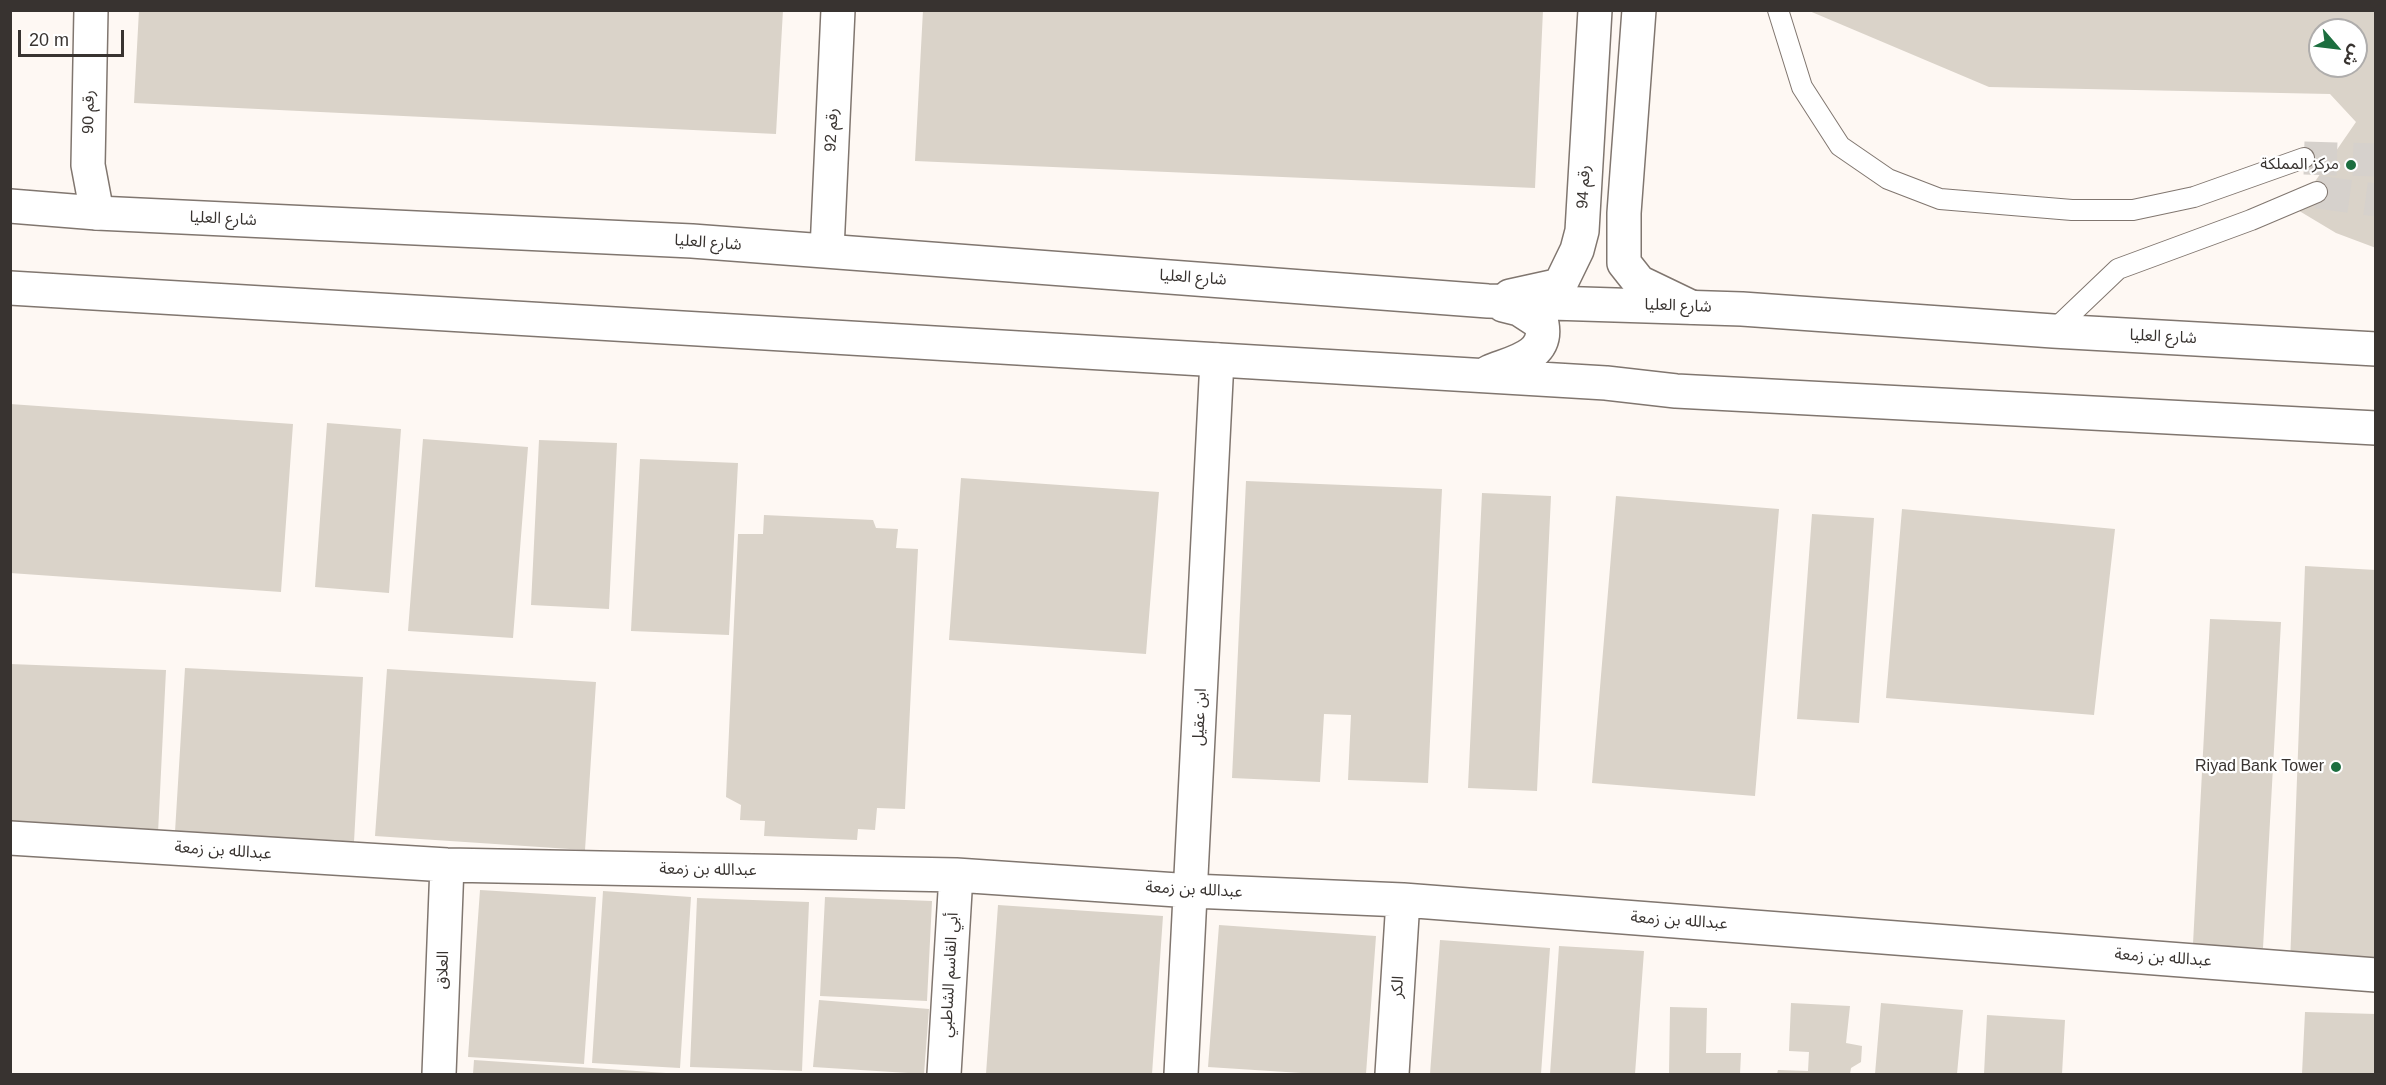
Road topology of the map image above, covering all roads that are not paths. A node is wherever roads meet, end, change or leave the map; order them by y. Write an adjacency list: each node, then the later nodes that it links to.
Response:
1 (91, 10): 9 (main road, رقم 90)
2 (838, 10): 10 (main road, رقم 92)
3 (1594, 10): 12 (main road, رقم 94)
4 (1639, 10): 13 (main road)
5 (1778, 10): 6 (lane)
6 (2304, 159)
7 (2317, 192): 14 (lane)
8 (10, 206): 9 (main road, شارع العليا)
9 (97, 213): 10 (main road, شارع العليا)
10 (827, 250): 12 (main road, شارع العليا)
11 (10, 288): 16 (main road)
12 (1488, 301): 13 (main road, شارع العليا); 17 (main road)
13 (1691, 307): 14 (main road, شارع العليا)
14 (2053, 331): 15 (main road, شارع العليا)
15 (2376, 350)
16 (1217, 360): 17 (main road); 22 (main road, ابن عقيل)
17 (1479, 376): 18 (main road)
18 (2376, 428)
19 (10, 838): 20 (main road, عبدالله بن زمعة)
20 (447, 865): 21 (main road, عبدالله بن زمعة); 25 (main road, العلاق)
21 (956, 875): 22 (main road, عبدالله بن زمعة); 26 (main road, أبي القاسم الشاطبي)
22 (1192, 891): 23 (main road, عبدالله بن زمعة); 27 (main road, ابن عقيل)
23 (1403, 900): 24 (main road, عبدالله بن زمعة); 28 (main road, الكر)
24 (2376, 975)
25 (439, 1074)
26 (944, 1074)
27 (1181, 1074)
28 (1392, 1074)

